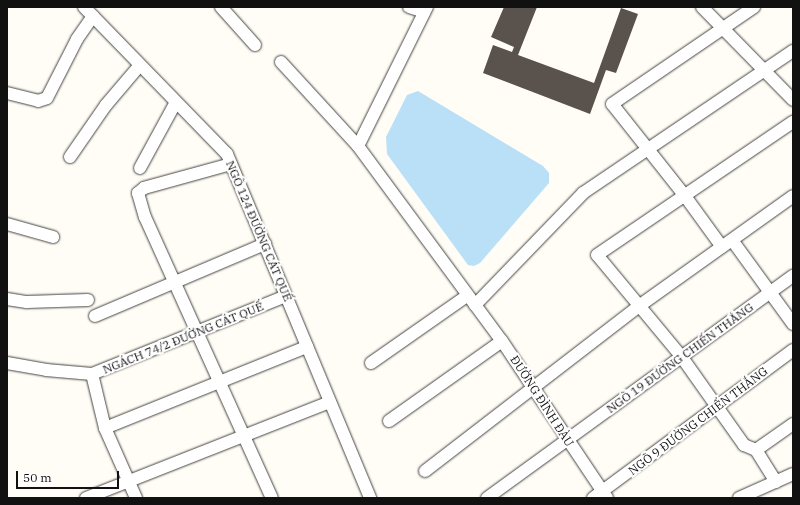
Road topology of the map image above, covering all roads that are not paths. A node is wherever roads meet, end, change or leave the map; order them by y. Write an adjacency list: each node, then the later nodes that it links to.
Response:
1 (84, 7): 7 (street, NGÕ 124 ĐƯỜNG CÁT QUẾ)
2 (221, 7): 9 (street)
3 (409, 7): 6 (street)
4 (702, 7): 8 (street)
5 (754, 7): 8 (street)
6 (426, 10): 18 (street)
7 (93, 16): 12 (street, NGÕ 124 ĐƯỜNG CÁT QUẾ); 14 (street)
8 (725, 29): 13 (street); 19 (street)
9 (255, 45)
10 (793, 51): 13 (street)
11 (281, 62): 18 (street, ĐƯỜNG ĐÌNH ĐÀU)
12 (140, 65): 16 (street, NGÕ 124 ĐƯỜNG CÁT QUẾ); 20 (street)
13 (766, 71): 15 (street); 19 (street)
14 (7, 93)
15 (793, 100)
16 (176, 102): 21 (street, NGÕ 124 ĐƯỜNG CÁT QUẾ); 22 (street)
17 (793, 122): 23 (street)
18 (358, 146): 36 (street, ĐƯỜNG ĐÌNH ĐÀU)
19 (649, 150): 23 (street); 36 (street)
20 (70, 157)
21 (232, 164): 28 (street, NGÕ 124 ĐƯỜNG CÁT QUẾ); 31 (street)
22 (140, 168)
23 (685, 196): 29 (street); 37 (street)
24 (793, 196): 27 (street)
25 (7, 224): 26 (street)
26 (53, 237)
27 (732, 240): 29 (street); 32 (street)
28 (264, 244): 31 (street); 33 (street, NGÕ 124 ĐƯỜNG CÁT QUẾ)
29 (722, 247): 37 (street)
30 (793, 276): 32 (street, NGÕ 19 ĐƯỜNG CHIẾN THẮNG)
31 (174, 282): 38 (street); 40 (street)
32 (769, 292): 39 (street); 44 (street, NGÕ 19 ĐƯỜNG CHIẾN THẮNG)
33 (286, 296): 40 (street, NGÁCH 74/2 ĐƯỜNG CÁT QUẾ); 42 (street, NGÕ 124 ĐƯỜNG CÁT QUẾ)
34 (7, 298): 35 (street)
35 (88, 300)
36 (472, 300): 41 (street, ĐƯỜNG ĐÌNH ĐÀU); 46 (street)
37 (640, 306): 44 (street); 49 (street)
38 (95, 316)
39 (793, 324)
40 (197, 333): 47 (street, NGÁCH 74/2 ĐƯỜNG CÁT QUẾ); 48 (street)
41 (502, 341): 49 (street, ĐƯỜNG ĐÌNH ĐÀU); 52 (street)
42 (307, 347): 48 (street); 50 (street, NGÕ 124 ĐƯỜNG CÁT QUẾ)
43 (793, 350): 51 (street, NGÕ 9 ĐƯỜNG CHIẾN THẮNG)
44 (681, 356): 51 (street); 56 (street, NGÕ 19 ĐƯỜNG CHIẾN THẮNG)
45 (7, 363): 47 (street, NGÁCH 74/2 ĐƯỜNG CÁT QUẾ)
46 (371, 363)
47 (92, 374): 54 (street)
48 (219, 383): 54 (street); 55 (street)
49 (535, 387): 56 (street, ĐƯỜNG ĐÌNH ĐÀU); 58 (street)
50 (330, 402): 55 (street); 66 (street, NGÕ 124 ĐƯỜNG CÁT QUẾ)
51 (716, 407): 57 (street); 62 (street, NGÕ 9 ĐƯỜNG CHIẾN THẮNG)
52 (389, 421)
53 (793, 424): 57 (street)
54 (105, 428): 60 (street)
55 (243, 436): 60 (street); 65 (street)
56 (568, 441): 62 (street, ĐƯỜNG ĐÌNH ĐÀU); 67 (street, NGÕ 19 ĐƯỜNG CHIẾN THẮNG)
57 (756, 450): 61 (street)
58 (425, 471)
59 (793, 474): 61 (street)
60 (129, 481): 63 (street); 64 (street)
61 (776, 482): 68 (street)
62 (601, 496)
63 (86, 498)
64 (136, 498)
65 (272, 498)
66 (370, 498)
67 (487, 498)
68 (739, 498)

